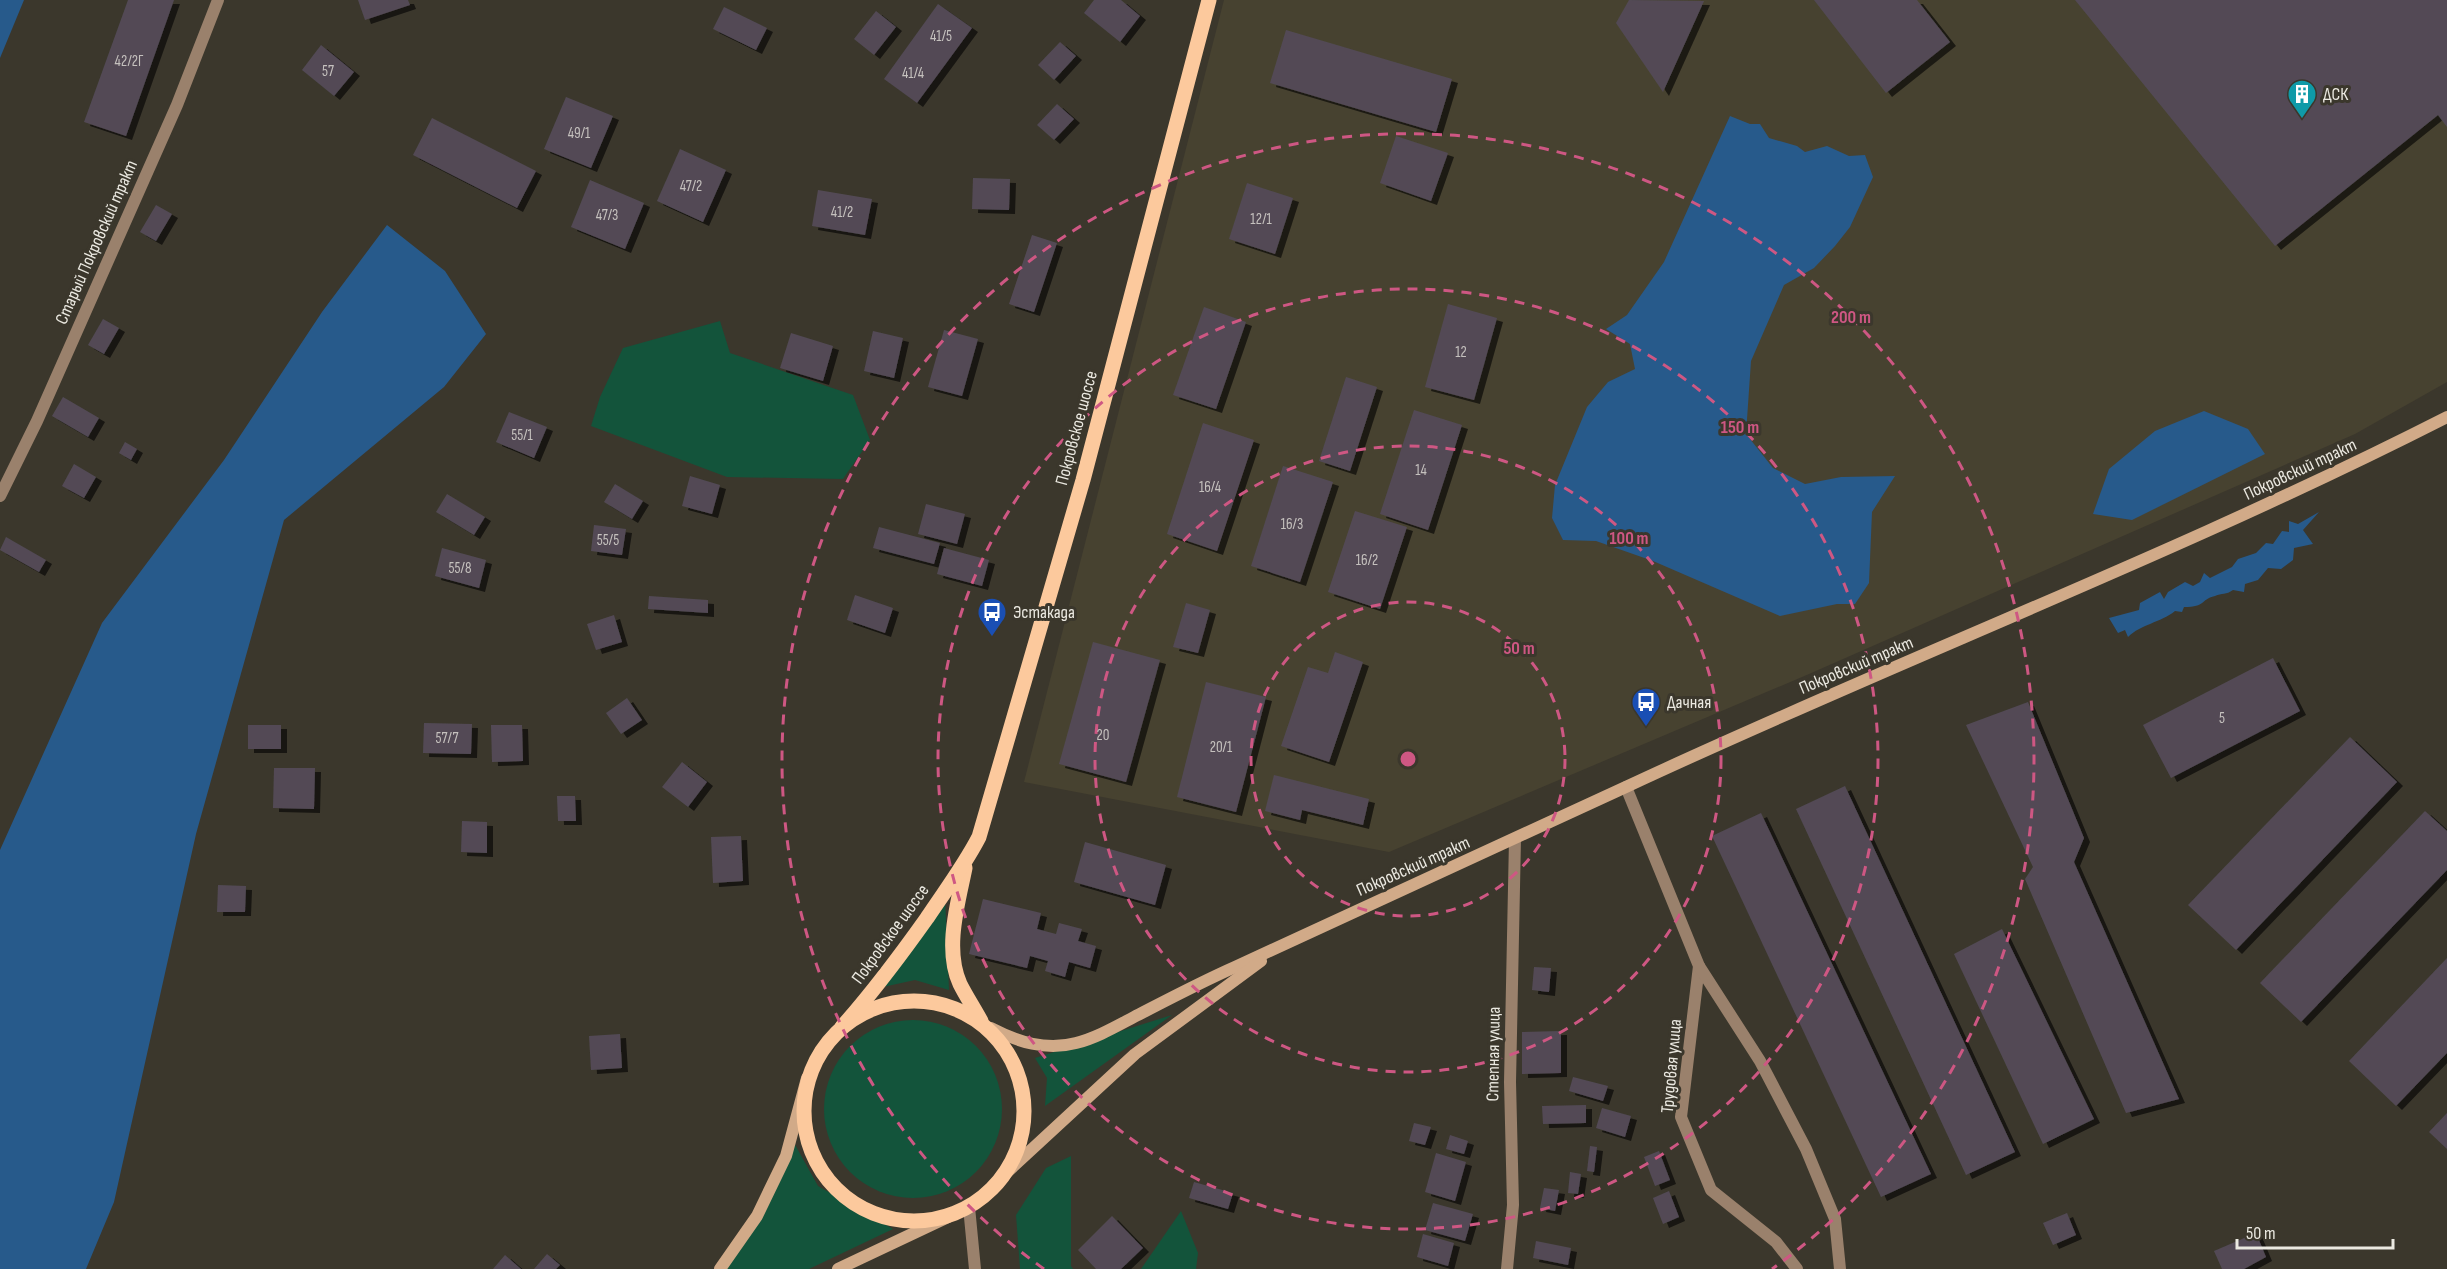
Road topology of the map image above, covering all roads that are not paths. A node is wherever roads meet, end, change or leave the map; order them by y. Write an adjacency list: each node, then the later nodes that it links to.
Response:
1 (218, 0): 4 (street, Старый Покровский тракт)
2 (1209, 0): 7 (main road, Покровское шоссе)
3 (2447, 417): 5 (main road, Покровский тракт)
4 (0, 496)
5 (1626, 787): 6 (main road, Покровский тракт); 9 (street, Трудовая улица)
6 (1515, 839): 8 (main road, Покровский тракт); 19 (street, Степная улица)
7 (966, 862): 10 (main road, Покровское шоссе); 11 (main road, Покровское шоссе)
8 (1279, 948): 10 (main road); 13 (main road)
9 (1699, 966): 20 (street, Трудовая улица); 21 (street, Трудовая улица)
10 (986, 1024): 11 (main road); 13 (main road, Покровское шоссе)
11 (842, 1027): 12 (main road, Покровское шоссе)
12 (807, 1078): 15 (main road, Покровское шоссе); 16 (main road)
13 (1004, 1175): 14 (main road, Покровское шоссе)
14 (969, 1207): 15 (main road, Покровское шоссе); 18 (street)
15 (948, 1217): 17 (main road)
16 (720, 1269)
17 (838, 1269)
18 (975, 1269)
19 (1507, 1269)
20 (1797, 1269)
21 (1840, 1269)

